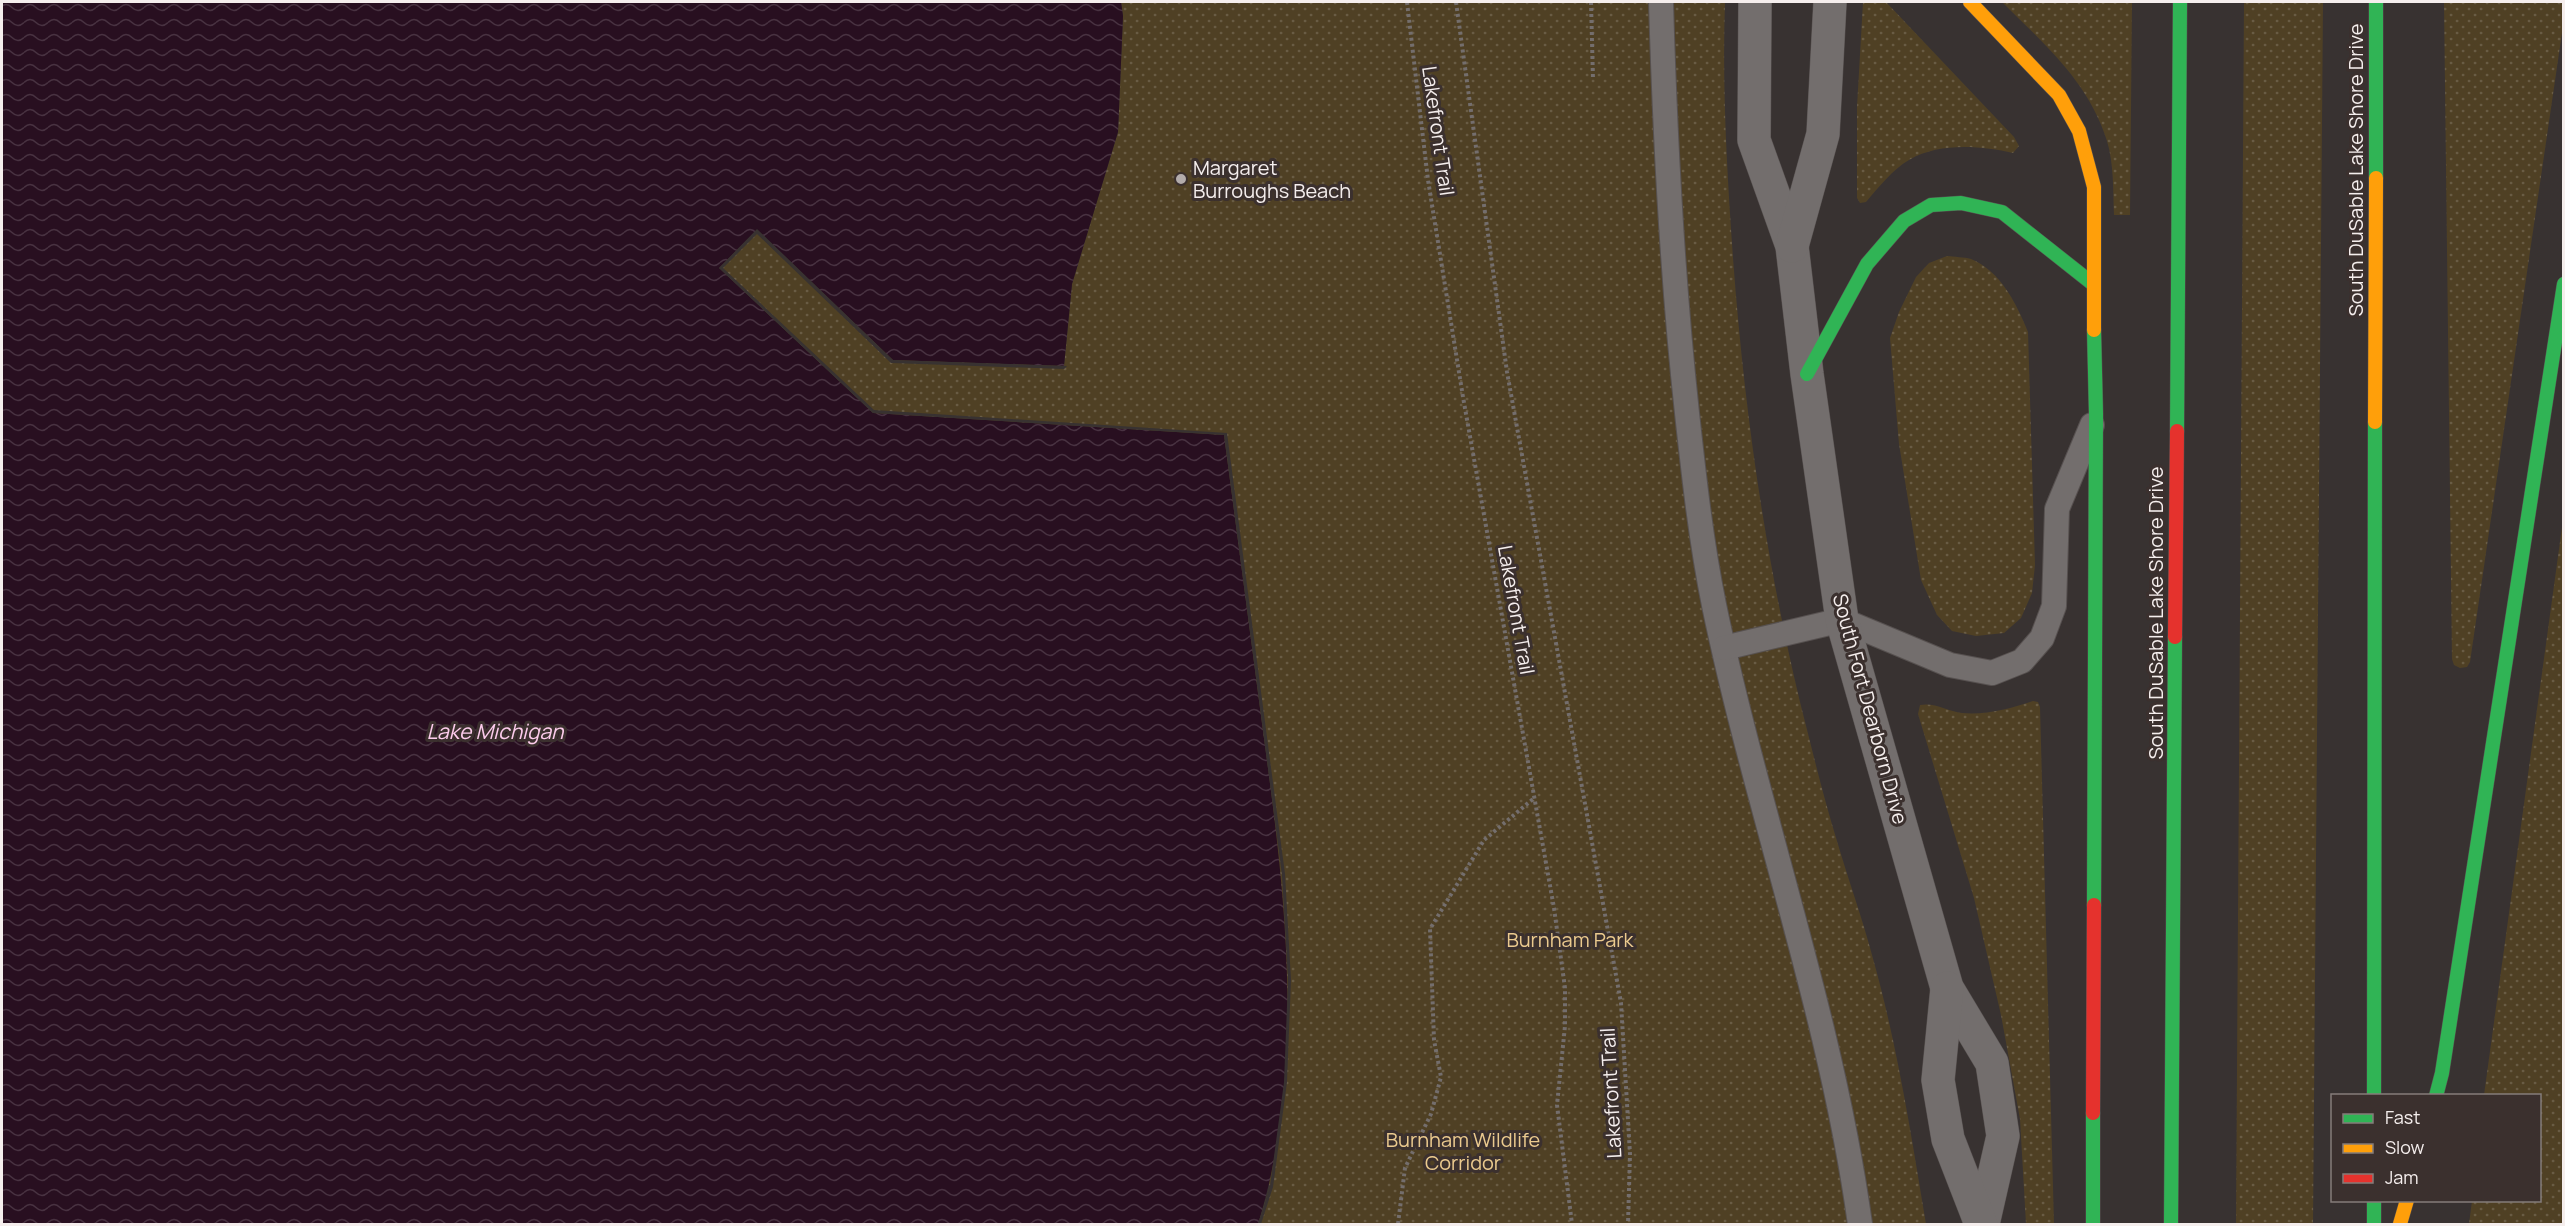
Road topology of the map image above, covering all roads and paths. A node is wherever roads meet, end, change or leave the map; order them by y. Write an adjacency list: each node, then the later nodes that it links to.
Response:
1 (1407, 2): 18 (path, Lakefront Trail)
2 (1456, 2): 26 (path, Lakefront Trail)
3 (1591, 2): 10 (path)
4 (1661, 2): 17 (lane)
5 (1755, 2): 11 (street, South Fort Dearborn Drive)
6 (1830, 2): 11 (street, South Fort Dearborn Drive)
7 (1970, 2): 12 (highway)
8 (2180, 2): 30 (highway, South DuSable Lake Shore Drive)
9 (2376, 2): 20 (highway, South DuSable Lake Shore Drive)
10 (1593, 80)
11 (1792, 246): 14 (street, South Fort Dearborn Drive)
12 (2093, 284): 14 (highway); 15 (highway)
13 (2564, 284): 21 (highway)
14 (1807, 374): 16 (street, South Fort Dearborn Drive)
15 (2096, 414): 16 (lane); 29 (highway)
16 (1842, 620): 17 (lane); 19 (street, South Fort Dearborn Drive)
17 (1724, 648): 27 (lane)
18 (1534, 798): 24 (path); 25 (path, Lakefront Trail)
19 (1947, 988): 28 (street, South Fort Dearborn Drive); 28 (street, South Fort Dearborn Drive)
20 (2374, 1094)
21 (2436, 1094)
22 (2374, 1202): 31 (highway)
23 (2406, 1202): 32 (highway)
24 (1398, 1224)
25 (1572, 1224)
26 (1629, 1224)
27 (1860, 1224)
28 (1982, 1224)
29 (2093, 1224)
30 (2171, 1224)
31 (2374, 1224)
32 (2400, 1224)

